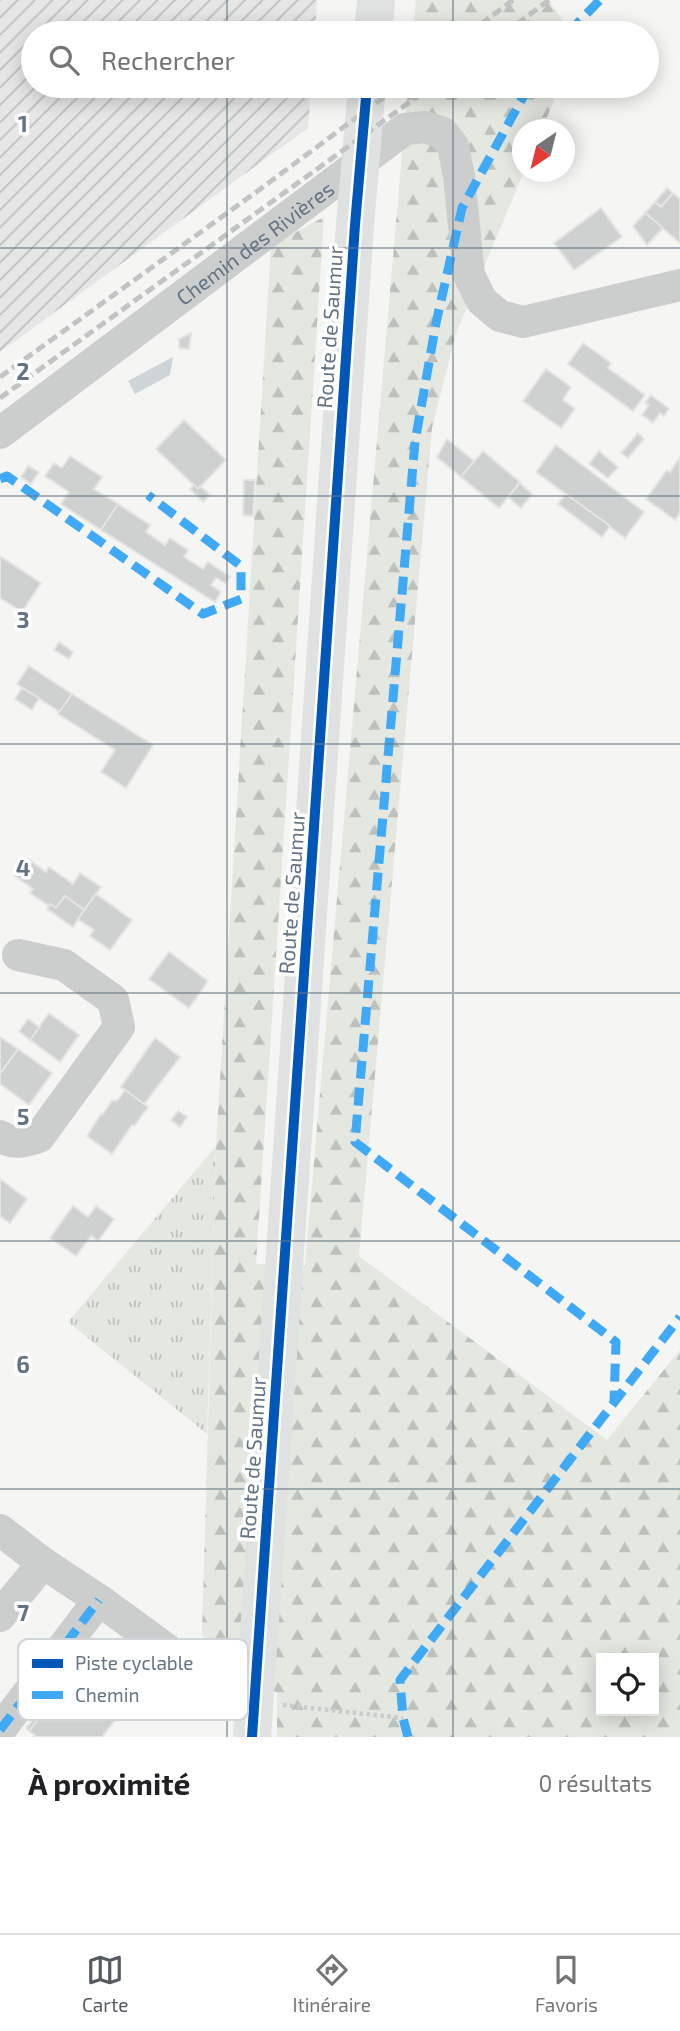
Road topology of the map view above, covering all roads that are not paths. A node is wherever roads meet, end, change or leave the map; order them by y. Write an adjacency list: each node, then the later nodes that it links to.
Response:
1 (374, 0): 2 (main road)
2 (372, 21)
3 (366, 98): 15 (main road, Route de Saumur)
4 (680, 285): 5 (street, Chemin des Rivières)
5 (0, 433)
6 (18, 955): 7 (street)
7 (0, 1136)
8 (0, 1531): 9 (street)
9 (43, 1563): 10 (street); 11 (street)
10 (99, 1600): 12 (street); 13 (street)
11 (0, 1616)
12 (69, 1639)
13 (153, 1639)
14 (18, 1706): 16 (street)
15 (253, 1720)
16 (0, 1730)

